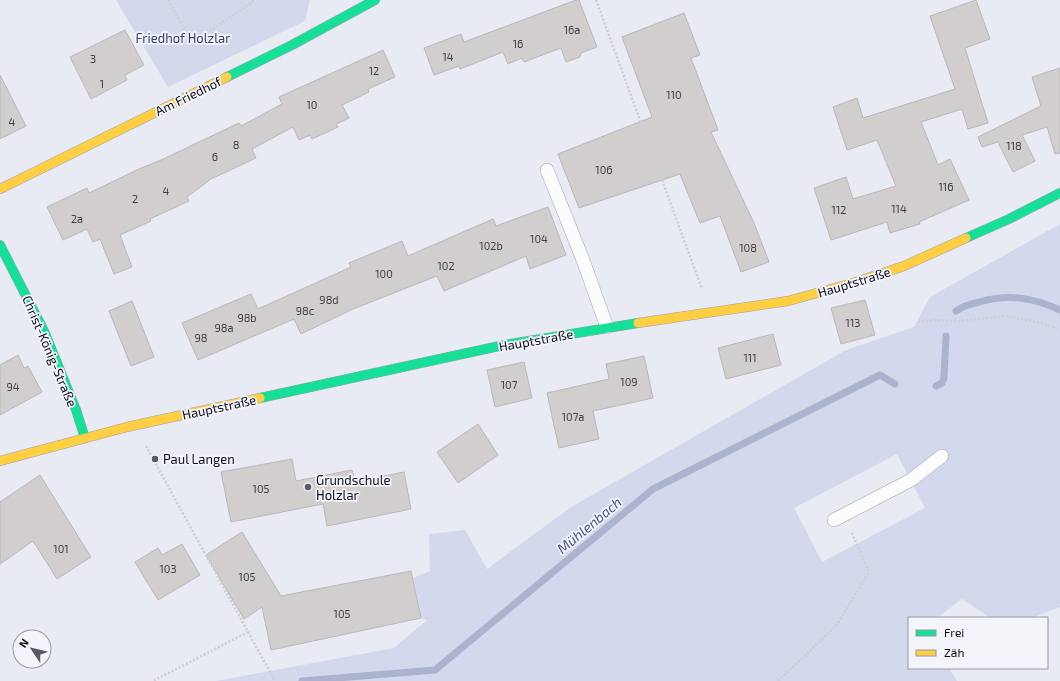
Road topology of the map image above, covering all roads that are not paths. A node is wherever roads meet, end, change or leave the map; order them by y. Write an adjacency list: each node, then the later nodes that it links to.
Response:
1 (375, 0): 3 (main road, Am Friedhof)
2 (547, 170): 6 (lane)
3 (0, 189)
4 (1060, 193): 6 (main road, Hauptstraße)
5 (0, 245): 7 (main road, Christ-König-Straße)
6 (607, 327): 7 (main road, Hauptstraße)
7 (85, 438): 9 (main road, Hauptstraße)
8 (942, 456): 10 (lane)
9 (0, 460)
10 (839, 518)

